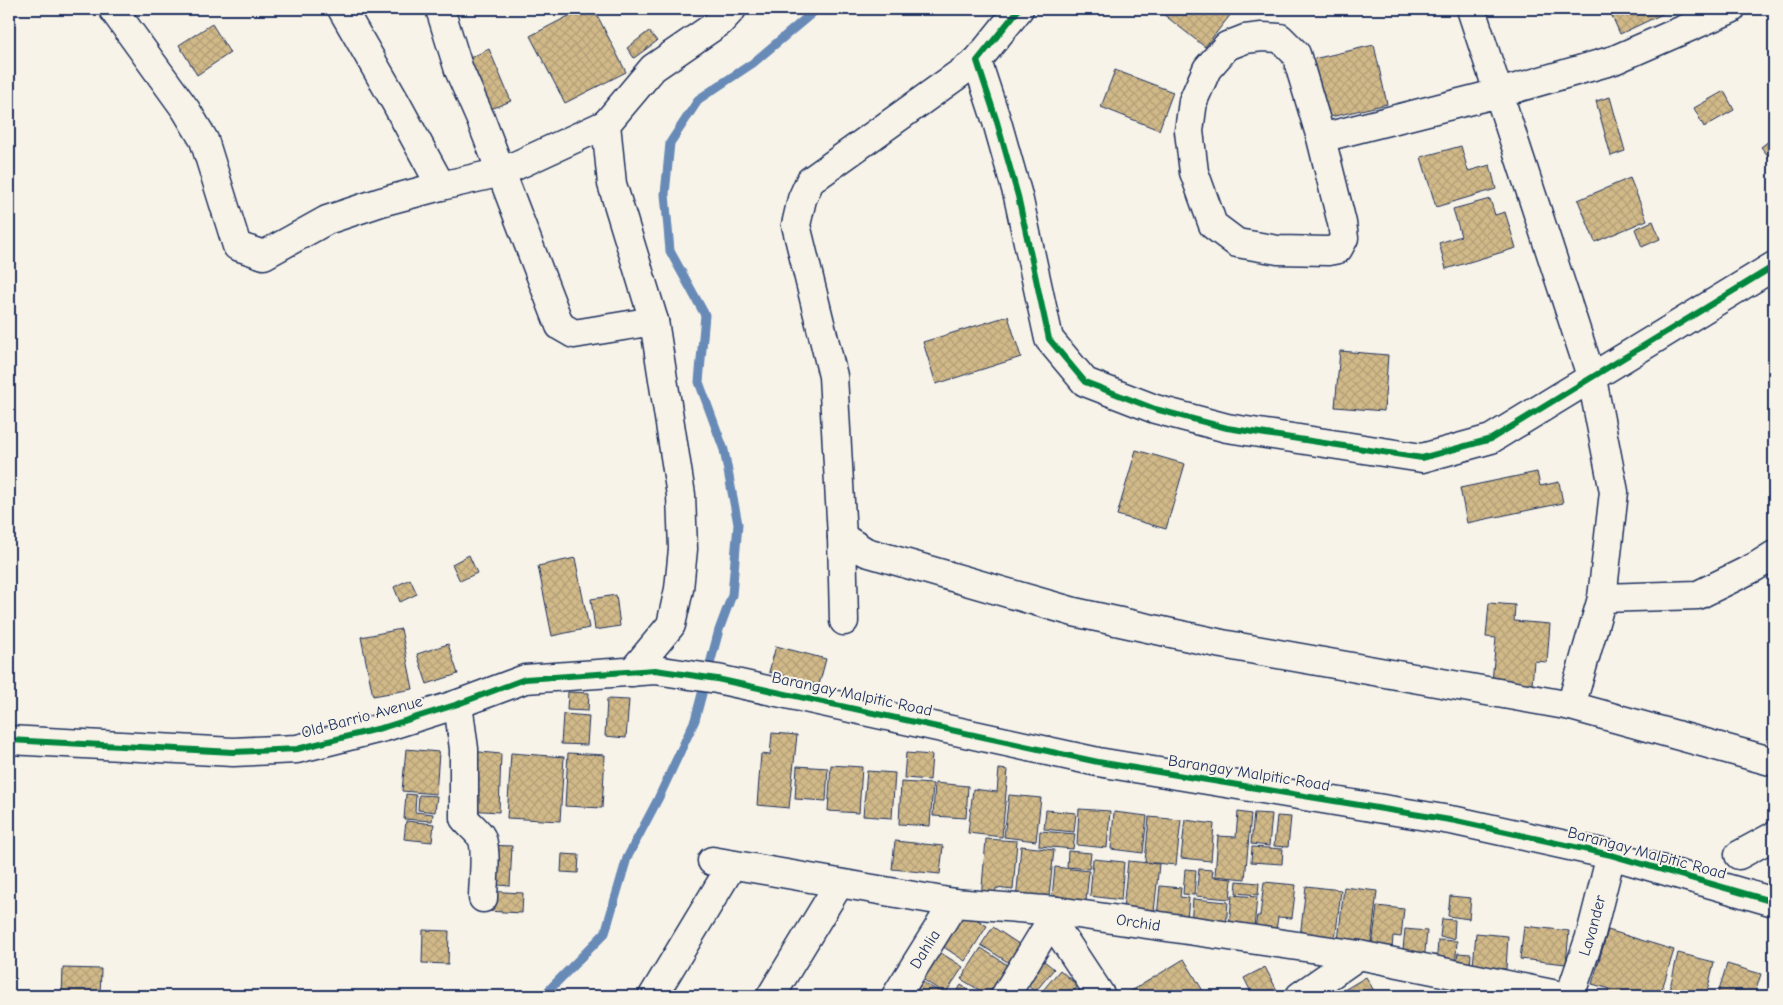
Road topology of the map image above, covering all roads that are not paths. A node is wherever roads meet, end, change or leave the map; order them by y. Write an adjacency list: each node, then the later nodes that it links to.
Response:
1 (113, 9): 13 (street)
2 (342, 9): 13 (street)
3 (440, 9): 12 (street)
4 (732, 9): 10 (street)
5 (1019, 9): 8 (street)
6 (1471, 9): 9 (street)
7 (1731, 9): 9 (street)
8 (977, 61): 16 (street); 17 (street)
9 (1499, 93): 11 (street); 16 (street)
10 (606, 124): 12 (street); 15 (street)
11 (1321, 138): 11 (street)
12 (502, 172): 13 (street); 15 (street)
13 (441, 186)
14 (1774, 266): 16 (street)
15 (654, 321): 21 (street)
16 (1592, 379): 19 (street)
17 (842, 537): 20 (street); 24 (street)
18 (1774, 555): 19 (street)
19 (1602, 598): 24 (street)
20 (844, 621)
21 (643, 671): 22 (street, Old Barrio Avenue); 23 (street, Old Barrio Avenue)
22 (717, 679): 28 (street, Barangay Malpitic Road)
23 (458, 704): 25 (street, Old Barrio Avenue); 31 (street)
24 (1571, 706): 26 (street)
25 (9, 740)
26 (1774, 762)
27 (1774, 836): 29 (street)
28 (1610, 855): 32 (street, Barangay Malpitic Road); 43 (street, Lavander)
29 (1739, 855)
30 (839, 884): 33 (street, Orchid); 36 (street, Orchid); 37 (street)
31 (483, 898)
32 (1774, 902)
33 (954, 903): 34 (street, Orchid); 38 (street, Dahlia)
34 (1054, 916): 35 (street, Orchid); 39 (street); 40 (street)
35 (1359, 955): 41 (street); 42 (street, Orchid)
36 (653, 996)
37 (771, 996)
38 (896, 996)
39 (1005, 996)
40 (1101, 996)
41 (1300, 996)
42 (1562, 996)
43 (1570, 996)

